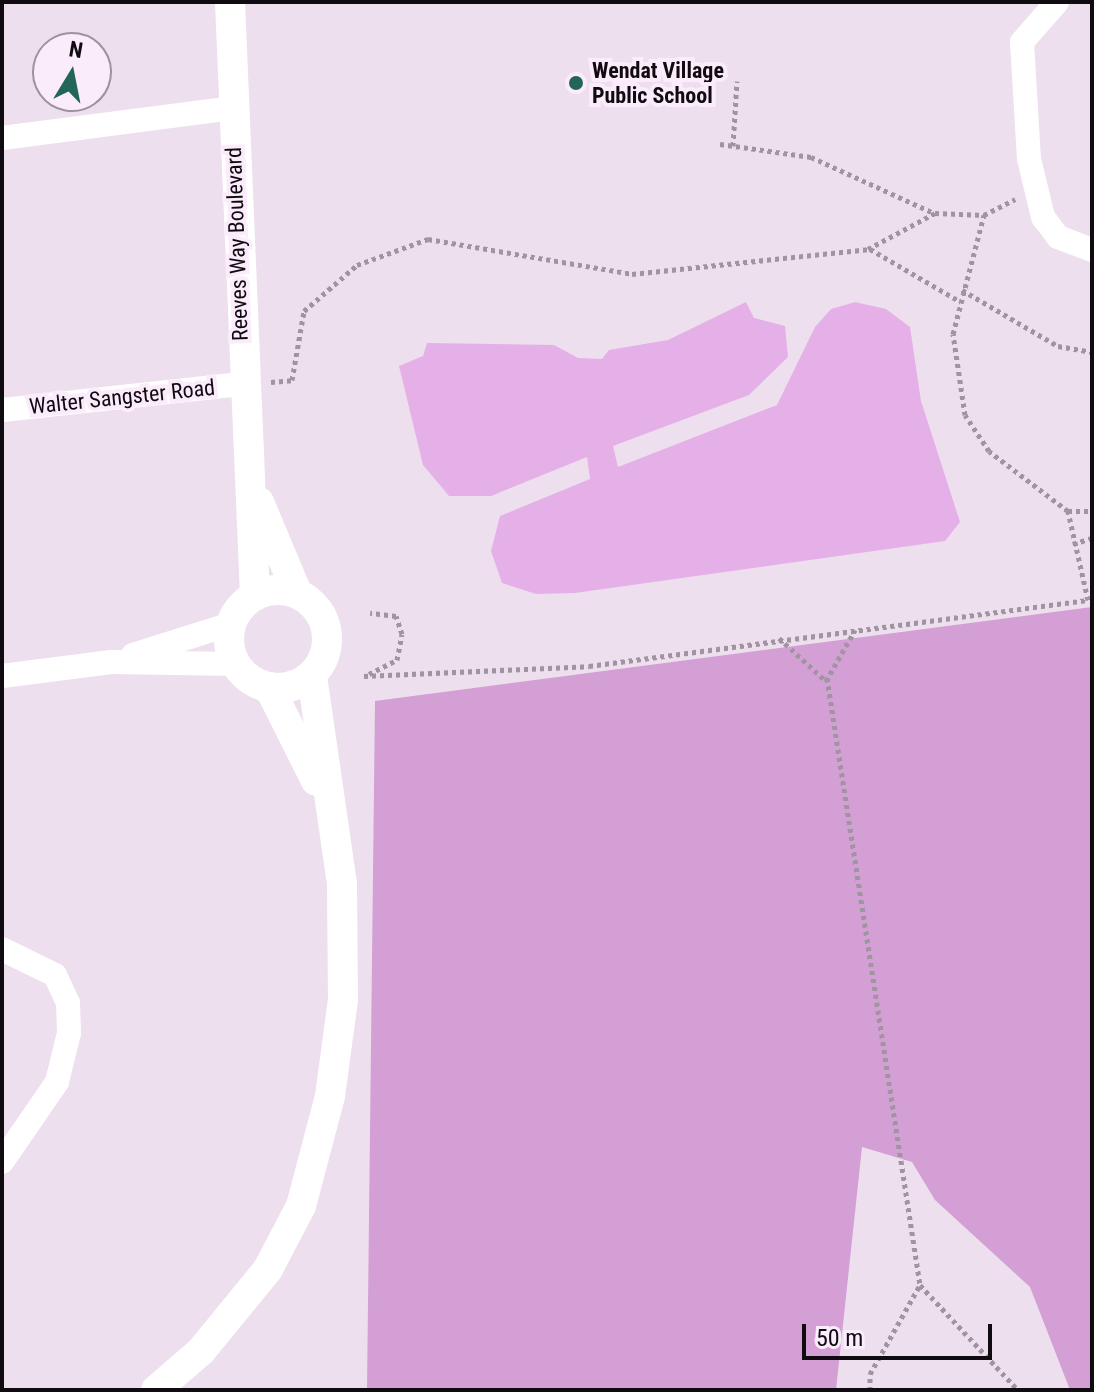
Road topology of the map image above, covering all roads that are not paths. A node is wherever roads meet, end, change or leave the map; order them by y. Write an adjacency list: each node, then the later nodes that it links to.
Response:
1 (230, 2): 3 (street, Reeves Way Boulevard)
2 (1057, 2): 5 (street)
3 (232, 108): 4 (street); 6 (street, Reeves Way Boulevard)
4 (2, 138)
5 (1092, 250)
6 (242, 384): 7 (street, Walter Sangster Road); 8 (street, Reeves Way Boulevard)
7 (2, 410)
8 (252, 486): 9 (street, Reeves Way Boulevard); 10 (street, Reeves Way Boulevard)
9 (297, 593): 10 (street); 14 (street)
10 (255, 595): 11 (street)
11 (231, 624): 12 (street); 13 (street)
12 (111, 662): 13 (street); 15 (street)
13 (236, 664): 16 (street)
14 (312, 675): 16 (street); 17 (street)
15 (2, 676)
16 (269, 687): 17 (street)
17 (324, 797): 20 (street)
18 (2, 949): 19 (street)
19 (2, 1162)
20 (156, 1390)

